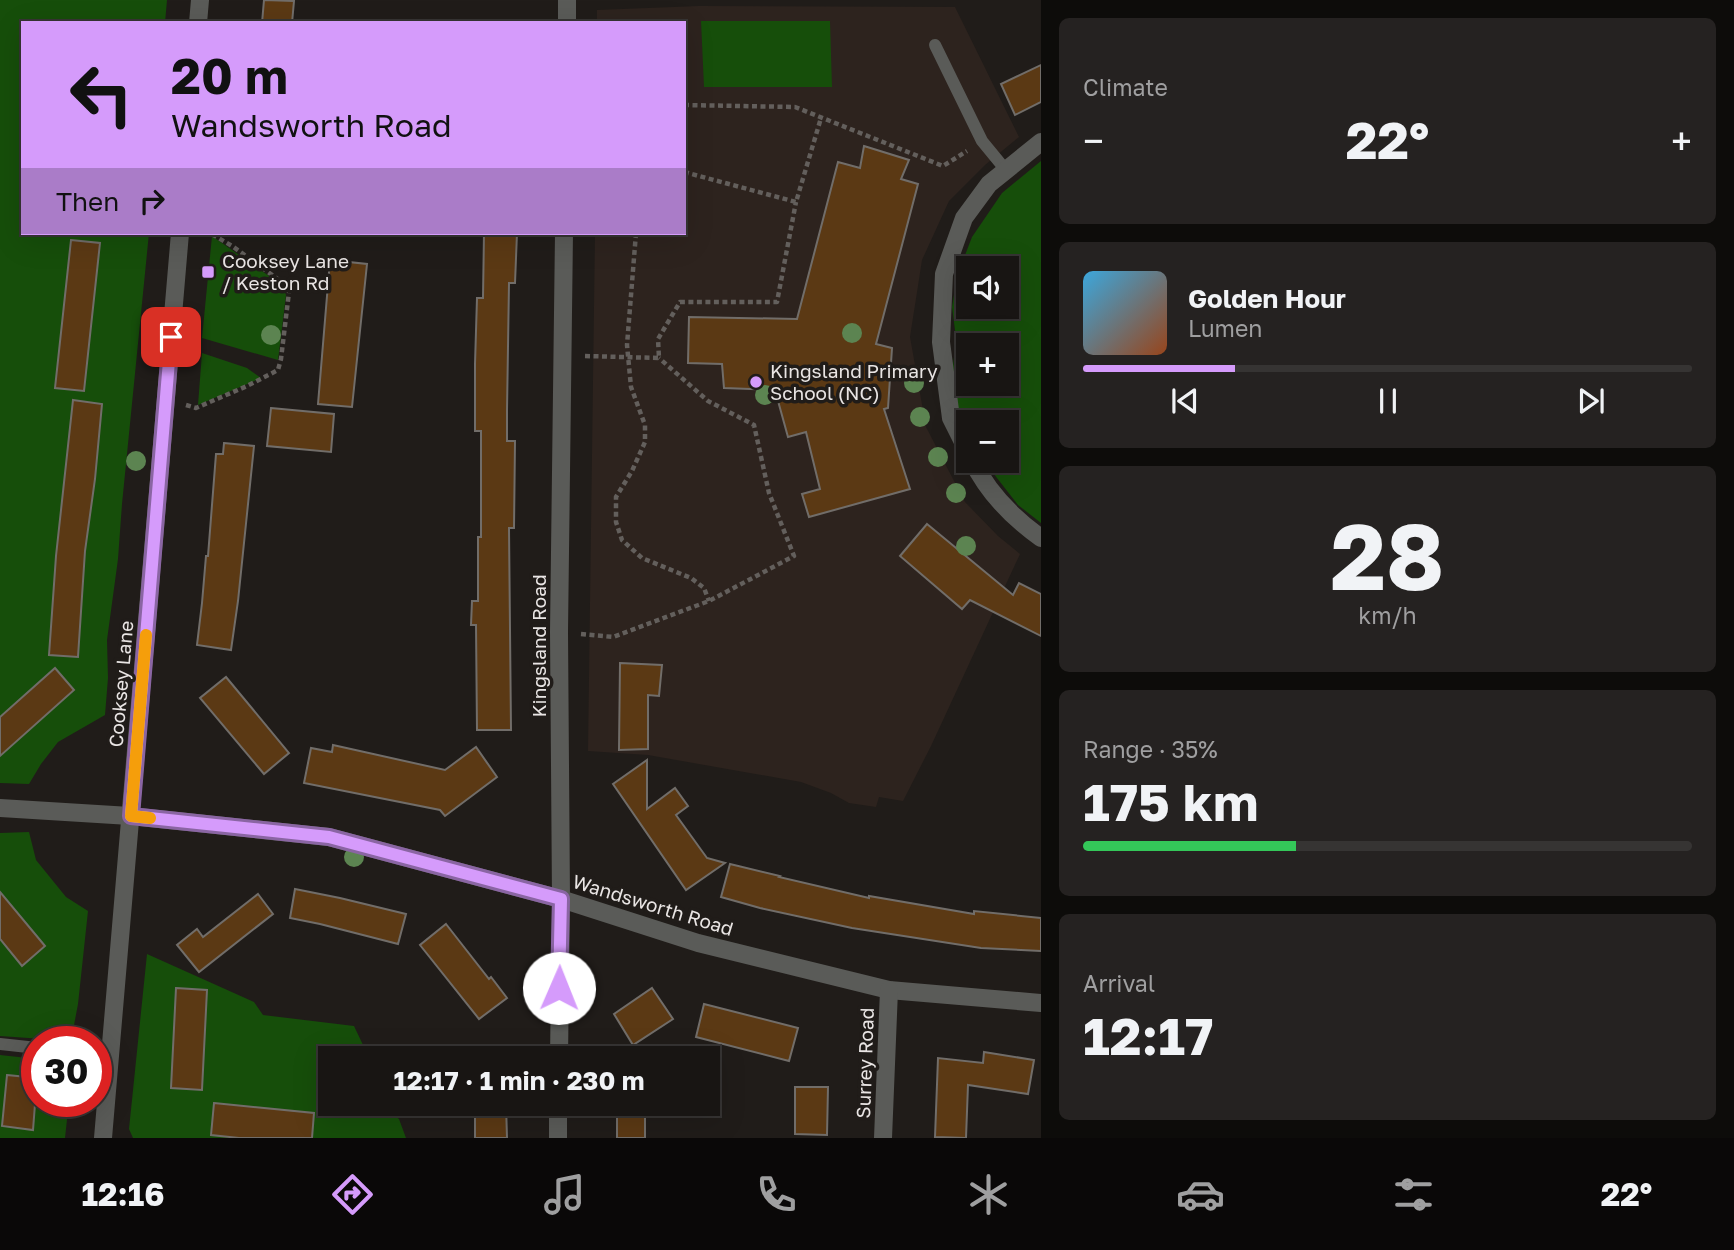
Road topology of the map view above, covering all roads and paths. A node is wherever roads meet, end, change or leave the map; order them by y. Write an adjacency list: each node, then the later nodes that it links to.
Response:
1 (200, 0): 3 (street)
2 (567, 0): 4 (street)
3 (198, 21)
4 (567, 21)
5 (935, 45): 8 (lane)
6 (686, 105): 7 (path)
7 (821, 118): 8 (path); 12 (path)
8 (982, 141): 10 (lane)
9 (1041, 142): 10 (street)
10 (1005, 169): 21 (street)
11 (686, 173): 12 (path)
12 (796, 202): 19 (path)
13 (180, 235): 20 (street, Cooksey Lane)
14 (213, 235): 20 (path)
15 (564, 235): 17 (street, Kingsland Road)
16 (636, 235): 18 (path)
17 (562, 355): 18 (path); 25 (street, Kingsland Road)
18 (628, 358): 19 (path); 24 (path)
19 (659, 358): 24 (path)
20 (166, 400): 27 (street, Cooksey Lane)
21 (956, 428)
22 (978, 473): 23 (street)
23 (1041, 538)
24 (709, 601): 25 (path)
25 (559, 632): 28 (street, Kingsland Road)
26 (0, 808): 27 (street, Wandsworth Road)
27 (131, 816): 28 (street, Wandsworth Road); 31 (street, Cooksey Lane)
28 (561, 899): 29 (street, Wandsworth Road); 34 (street, Kingsland Road)
29 (889, 990): 30 (street, Wandsworth Road); 39 (street, Surrey Road)
30 (1041, 1003)
31 (106, 1026)
32 (0, 1044): 33 (lane)
33 (21, 1046)
34 (559, 1046)
35 (558, 1116): 38 (street)
36 (103, 1117): 37 (street, Cooksey Lane)
37 (103, 1138)
38 (558, 1138)
39 (883, 1138)

